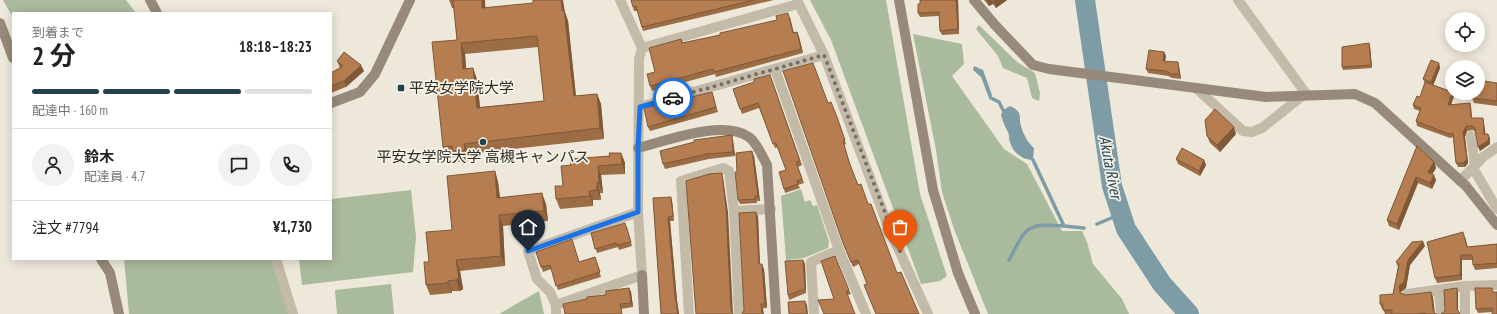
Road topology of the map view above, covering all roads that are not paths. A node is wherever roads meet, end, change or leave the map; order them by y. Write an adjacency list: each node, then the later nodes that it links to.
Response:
1 (150, 0): 8 (street)
2 (410, 0): 16 (street)
3 (620, 0): 10 (street)
4 (899, 0): 46 (street)
5 (974, 0): 14 (street)
6 (1238, 0): 15 (street)
7 (798, 2): 10 (street); 12 (street)
8 (156, 12)
9 (0, 23): 11 (street)
10 (642, 48): 17 (street)
11 (12, 55)
12 (824, 55): 13 (street); 45 (street)
13 (775, 69): 17 (street); 28 (street)
14 (1196, 88): 15 (street); 15 (street)
15 (1304, 96): 22 (street)
16 (332, 104)
17 (640, 107): 20 (street)
18 (1472, 136): 21 (street)
19 (1497, 147): 21 (street)
20 (638, 148): 23 (street); 26 (street)
21 (1474, 167): 22 (street); 24 (street)
22 (1460, 181): 27 (street)
23 (771, 209): 25 (street); 42 (street)
24 (1497, 209)
25 (734, 211): 40 (street); 41 (street)
26 (638, 212): 31 (street); 36 (street)
27 (1496, 220)
28 (839, 250): 43 (street); 44 (street)
29 (102, 260): 37 (street)
30 (276, 260): 38 (street)
31 (642, 275): 36 (street); 39 (street)
32 (1497, 285): 33 (street)
33 (1465, 286): 34 (street); 48 (street)
34 (1439, 290): 35 (street); 47 (street)
35 (1407, 294)
36 (556, 310)
37 (119, 314)
38 (293, 314)
39 (644, 314)
40 (689, 314)
41 (740, 314)
42 (776, 314)
43 (814, 314)
44 (866, 314)
45 (928, 314)
46 (975, 314)
47 (1441, 314)
48 (1466, 314)

